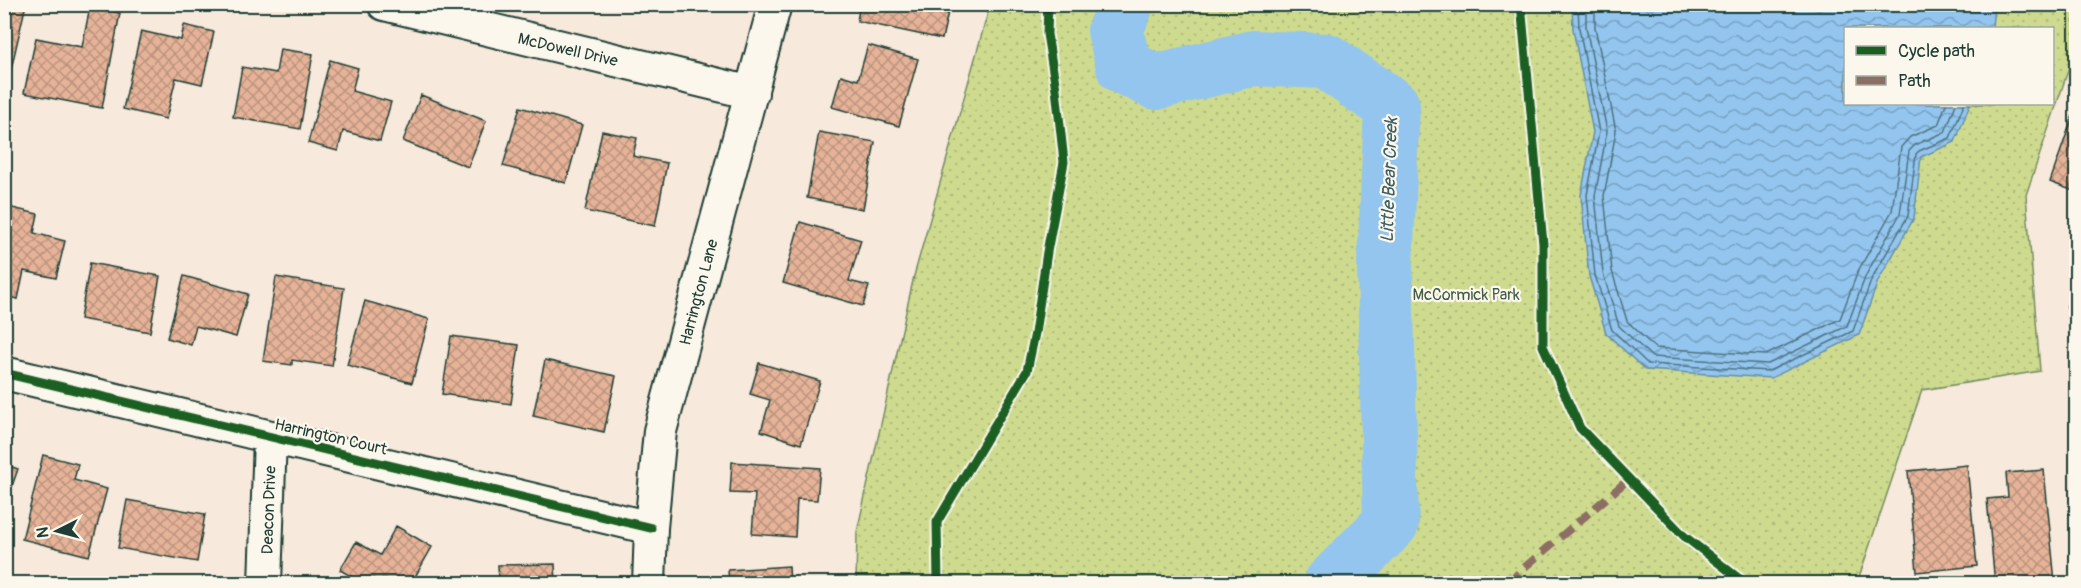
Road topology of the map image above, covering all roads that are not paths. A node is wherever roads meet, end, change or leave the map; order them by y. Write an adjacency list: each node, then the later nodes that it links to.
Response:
1 (384, 4): 3 (street, McDowell Drive)
2 (775, 4): 4 (street, Harrington Lane)
3 (477, 16): 4 (street, McDowell Drive)
4 (752, 93): 7 (street, Harrington Lane)
5 (4, 373): 6 (street, Harrington Court)
6 (270, 437): 7 (street, Harrington Court); 8 (street, Deacon Drive)
7 (651, 528): 9 (street, Harrington Lane)
8 (265, 584)
9 (650, 584)

